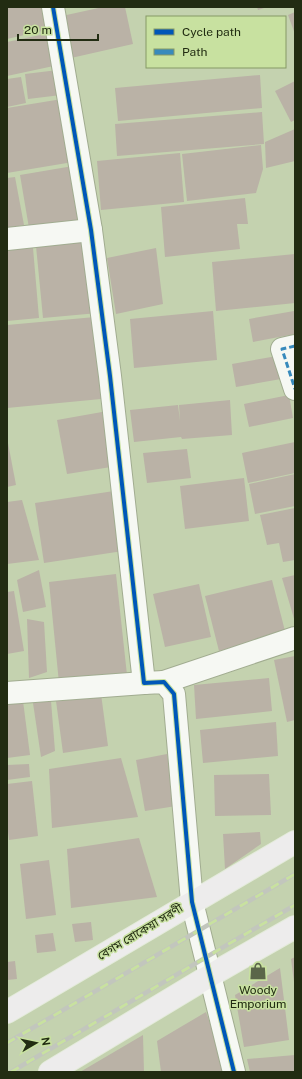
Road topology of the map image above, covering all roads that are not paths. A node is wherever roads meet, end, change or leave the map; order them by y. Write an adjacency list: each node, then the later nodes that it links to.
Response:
1 (53, 7): 2 (street)
2 (91, 230): 3 (street); 7 (street)
3 (7, 239)
4 (295, 346): 5 (street)
5 (295, 389)
6 (295, 638): 7 (street)
7 (154, 682): 8 (street); 10 (street)
8 (7, 694)
9 (295, 842): 10 (main road, বেগম রোকেয়া সরণী)
10 (192, 902): 12 (street); 13 (main road, বেগম রোকেয়া সরণী)
11 (295, 927): 12 (main road)
12 (211, 975): 14 (main road); 15 (street)
13 (7, 1012)
14 (50, 1072)
15 (234, 1072)

